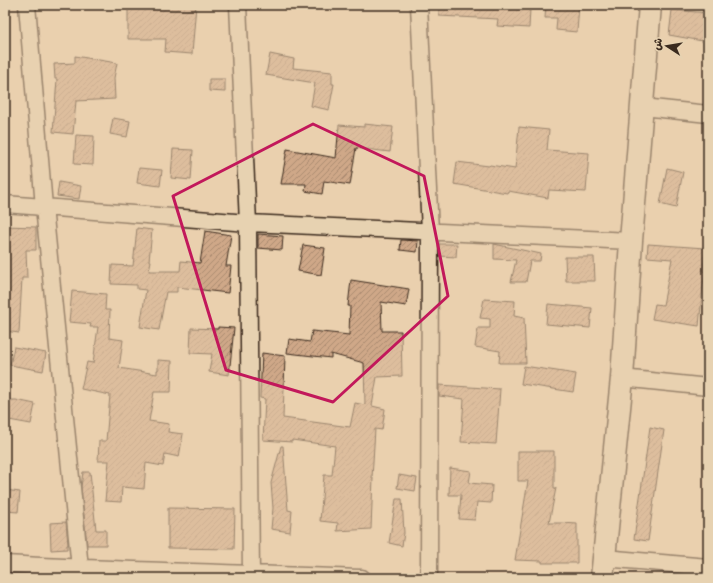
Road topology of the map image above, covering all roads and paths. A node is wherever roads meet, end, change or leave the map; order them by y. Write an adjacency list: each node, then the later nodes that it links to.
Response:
1 (27, 5): 8 (street)
2 (238, 5): 9 (street)
3 (419, 5): 10 (street)
4 (650, 5): 5 (street)
5 (642, 107): 6 (street); 11 (street)
6 (708, 114)
7 (5, 204): 8 (street)
8 (44, 207): 9 (street); 17 (street)
9 (248, 223): 10 (street); 18 (street)
10 (430, 231): 11 (street); 20 (street)
11 (632, 241): 12 (street)
12 (622, 378): 13 (street); 16 (street)
13 (708, 386)
14 (5, 564): 17 (street)
15 (708, 567): 16 (street)
16 (603, 568)
17 (80, 573): 18 (street)
18 (251, 576): 19 (street)
19 (362, 578)
20 (429, 578)

